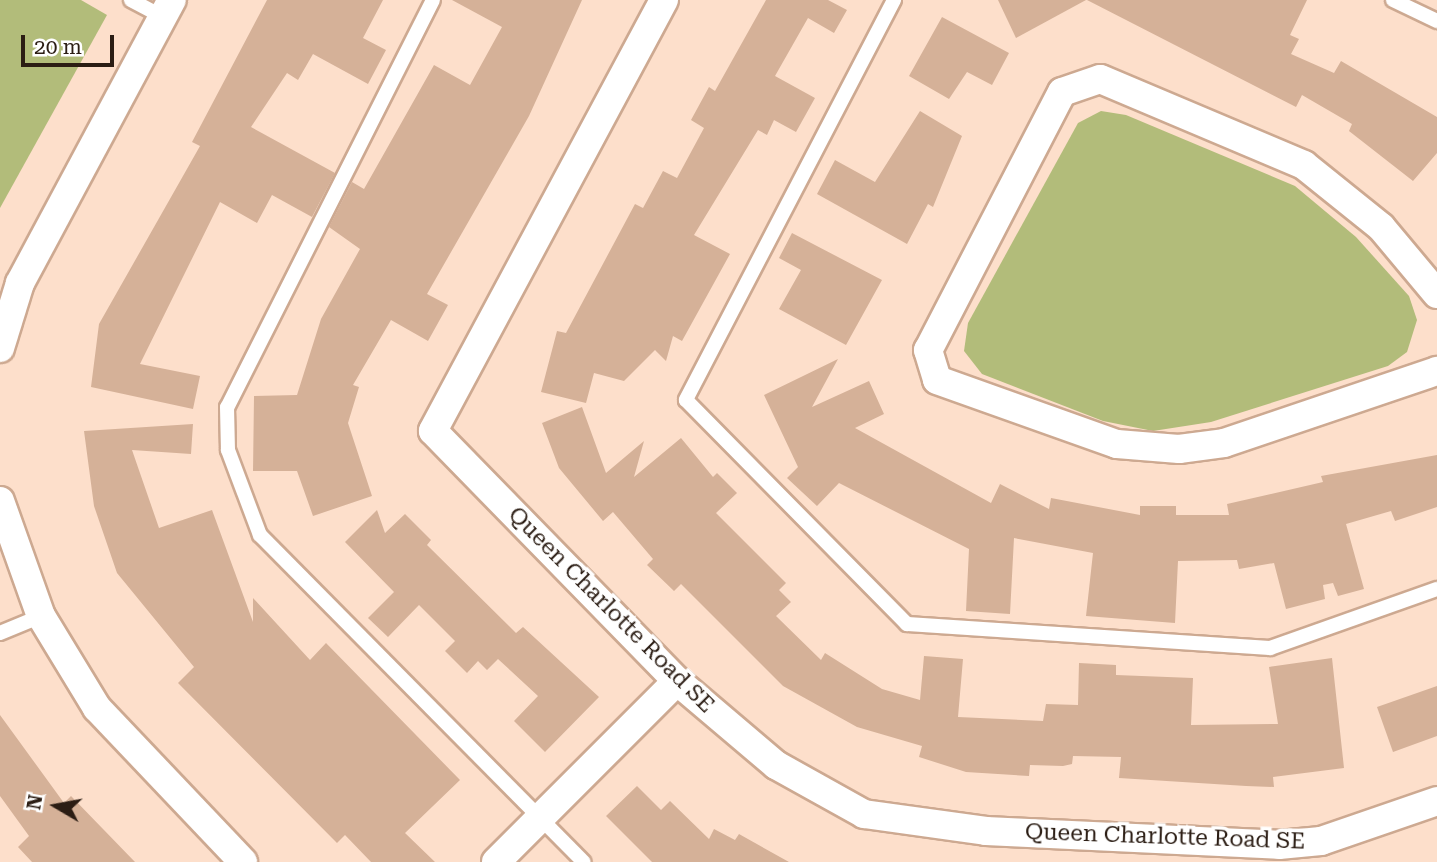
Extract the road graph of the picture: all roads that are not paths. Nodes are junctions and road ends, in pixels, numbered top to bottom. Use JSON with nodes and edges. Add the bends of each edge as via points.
{"nodes":[{"id":1,"x":131,"y":0,"type":"edge"},
{"id":2,"x":433,"y":0,"type":"edge"},
{"id":3,"x":664,"y":0,"type":"edge"},
{"id":4,"x":894,"y":0,"type":"edge"},
{"id":5,"x":1393,"y":0,"type":"edge"},
{"id":6,"x":167,"y":9,"type":"edge"},
{"id":7,"x":1437,"y":21,"type":"edge"},
{"id":8,"x":1437,"y":294,"type":"edge"},
{"id":9,"x":0,"y":348,"type":"edge"},
{"id":10,"x":1437,"y":372,"type":"edge"},
{"id":11,"x":0,"y":501,"type":"edge"},
{"id":12,"x":1437,"y":589,"type":"edge"},
{"id":13,"x":41,"y":616,"type":"junction"},
{"id":14,"x":0,"y":633,"type":"edge"},
{"id":15,"x":677,"y":681,"type":"junction"},
{"id":16,"x":1437,"y":802,"type":"edge"},
{"id":17,"x":541,"y":817,"type":"junction"},
{"id":18,"x":243,"y":862,"type":"edge"},
{"id":19,"x":496,"y":862,"type":"edge"},
{"id":20,"x":584,"y":862,"type":"edge"}],
"edges":[{"from":1,"to":6,"type":"lane"},
{"from":2,"to":17,"type":"lane","via":[[227,407],[228,450],[260,535]]},
{"from":3,"to":15,"type":"street","name":"Queen Charlotte Road SE","via":[[433,431]]},
{"from":4,"to":12,"type":"lane","via":[[686,400],[907,624],[1270,648]]},
{"from":5,"to":7,"type":"lane"},
{"from":6,"to":9,"type":"street","via":[[20,283]]},
{"from":8,"to":10,"type":"street","via":[[1381,226],[1304,165],[1100,79],[1062,92],[928,350],[937,380],[1117,444],[1179,449],[1224,443]]},
{"from":11,"to":13,"type":"street"},
{"from":13,"to":14,"type":"lane"},
{"from":13,"to":18,"type":"street","via":[[97,708]]},
{"from":15,"to":16,"type":"street","name":"Queen Charlotte Road SE","via":[[776,765],[864,814],[986,831],[1279,845],[1321,841]]},
{"from":15,"to":17,"type":"street"},
{"from":17,"to":19,"type":"street"},
{"from":17,"to":20,"type":"lane"}]}
